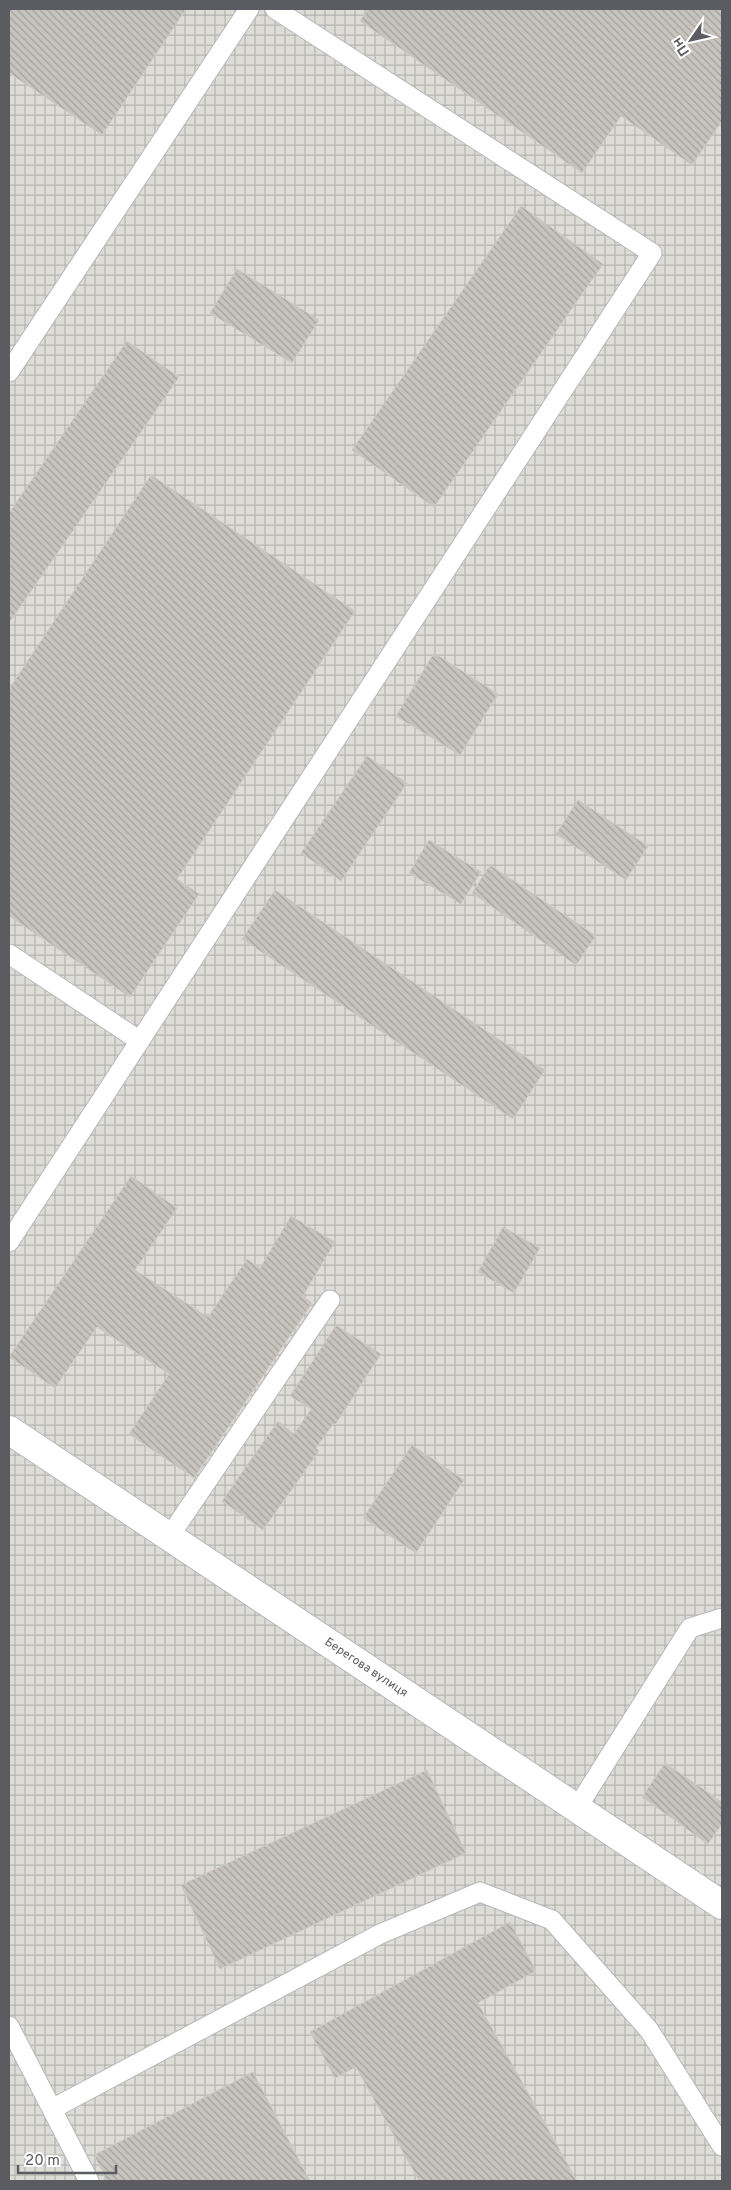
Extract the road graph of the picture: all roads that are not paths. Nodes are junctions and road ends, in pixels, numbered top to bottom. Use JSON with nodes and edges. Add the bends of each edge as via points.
{"nodes":[{"id":1,"x":249,"y":9,"type":"edge"},
{"id":2,"x":275,"y":9,"type":"edge"},
{"id":3,"x":9,"y":372,"type":"edge"},
{"id":4,"x":9,"y":954,"type":"edge"},
{"id":5,"x":140,"y":1041,"type":"junction"},
{"id":6,"x":9,"y":1242,"type":"edge"},
{"id":7,"x":330,"y":1300,"type":"dead end"},
{"id":8,"x":9,"y":1430,"type":"edge"},
{"id":9,"x":169,"y":1536,"type":"junction"},
{"id":10,"x":722,"y":1618,"type":"edge"},
{"id":11,"x":577,"y":1808,"type":"junction"},
{"id":12,"x":722,"y":1905,"type":"edge"},
{"id":13,"x":9,"y":2026,"type":"edge"},
{"id":14,"x":52,"y":2109,"type":"junction"},
{"id":15,"x":722,"y":2146,"type":"edge"},
{"id":16,"x":89,"y":2181,"type":"edge"}],
"edges":[{"from":1,"to":3,"type":"lane"},
{"from":2,"to":5,"type":"lane","via":[[652,253]]},
{"from":4,"to":5,"type":"lane"},
{"from":5,"to":6,"type":"lane"},
{"from":7,"to":9,"type":"lane"},
{"from":8,"to":9,"type":"street","name":"Берегова вулиця"},
{"from":9,"to":11,"type":"street","name":"Берегова вулиця"},
{"from":10,"to":11,"type":"lane","via":[[690,1628]]},
{"from":11,"to":12,"type":"street","name":"Берегова вулиця"},
{"from":13,"to":14,"type":"lane"},
{"from":14,"to":15,"type":"lane","via":[[380,1934],[480,1892],[552,1920],[649,2030]]},
{"from":14,"to":16,"type":"lane"}]}
